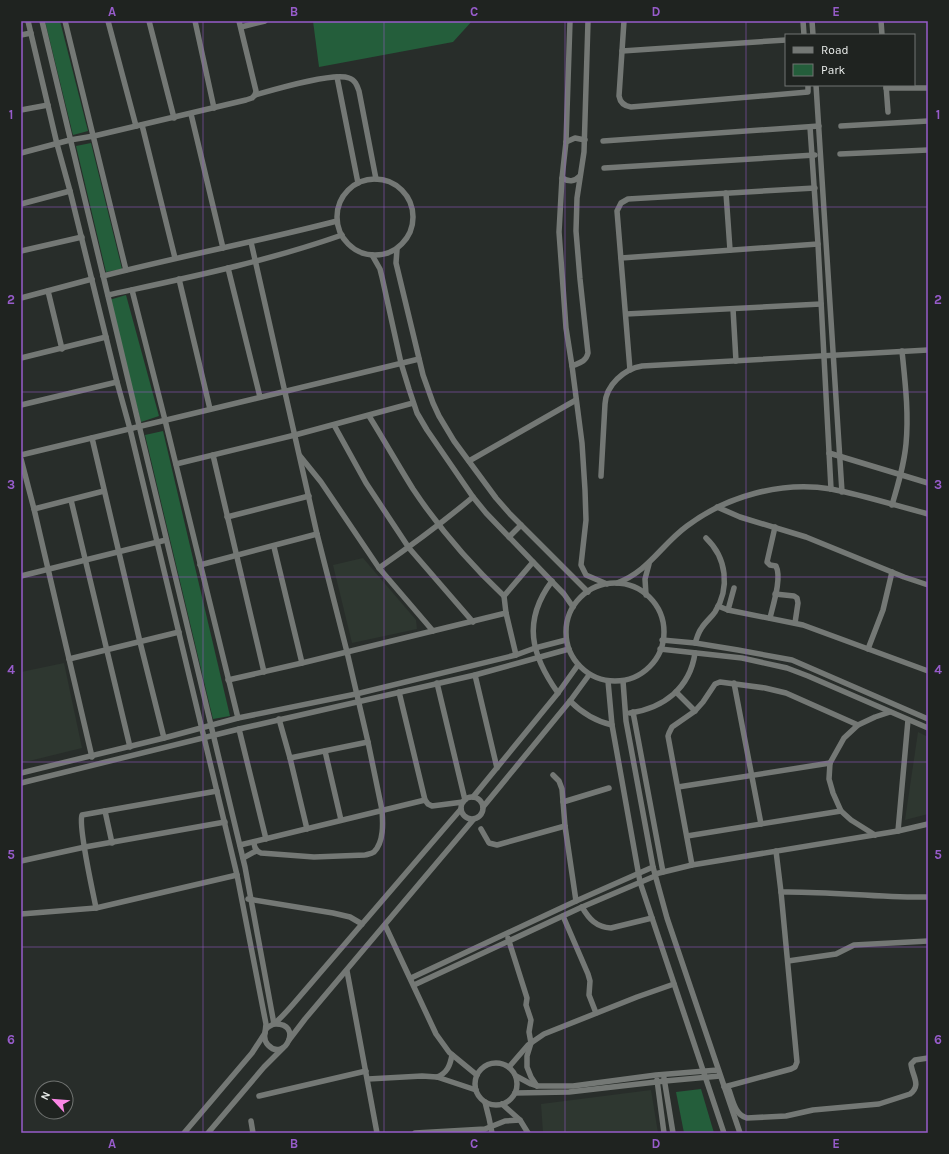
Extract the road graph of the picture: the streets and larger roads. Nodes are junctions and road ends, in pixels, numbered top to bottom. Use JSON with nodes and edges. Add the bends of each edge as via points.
{"nodes":[{"id":1,"x":28,"y":21,"type":"edge"},
{"id":2,"x":42,"y":21,"type":"edge"},
{"id":3,"x":66,"y":21,"type":"edge"},
{"id":4,"x":108,"y":21,"type":"edge"},
{"id":5,"x":149,"y":21,"type":"edge"},
{"id":6,"x":195,"y":21,"type":"edge"},
{"id":7,"x":265,"y":21,"type":"edge"},
{"id":8,"x":570,"y":21,"type":"edge"},
{"id":9,"x":588,"y":21,"type":"edge"},
{"id":10,"x":624,"y":21,"type":"edge"},
{"id":11,"x":803,"y":21,"type":"edge"},
{"id":12,"x":812,"y":21,"type":"edge"},
{"id":13,"x":882,"y":21,"type":"edge"},
{"id":14,"x":240,"y":24,"type":"edge"},
{"id":15,"x":31,"y":33,"type":"junction"},
{"id":16,"x":804,"y":34,"type":"edge"},
{"id":17,"x":813,"y":34,"type":"edge"},
{"id":18,"x":882,"y":34,"type":"edge"},
{"id":19,"x":21,"y":35,"type":"edge"},
{"id":20,"x":785,"y":40,"type":"edge"},
{"id":21,"x":622,"y":51,"type":"junction"},
{"id":22,"x":337,"y":77,"type":"junction"},
{"id":23,"x":808,"y":86,"type":"edge"},
{"id":24,"x":816,"y":86,"type":"edge"},
{"id":25,"x":886,"y":86,"type":"edge"},
{"id":26,"x":928,"y":88,"type":"edge"},
{"id":27,"x":255,"y":95,"type":"junction"},
{"id":28,"x":48,"y":105,"type":"junction"},
{"id":29,"x":214,"y":108,"type":"junction"},
{"id":30,"x":21,"y":110,"type":"edge"},
{"id":31,"x":888,"y":112,"type":"dead end"},
{"id":32,"x":191,"y":114,"type":"junction"},
{"id":33,"x":174,"y":118,"type":"junction"},
{"id":34,"x":928,"y":121,"type":"edge"},
{"id":35,"x":139,"y":126,"type":"junction"},
{"id":36,"x":819,"y":126,"type":"junction"},
{"id":37,"x":841,"y":126,"type":"dead end"},
{"id":38,"x":810,"y":127,"type":"junction"},
{"id":39,"x":94,"y":136,"type":"junction"},
{"id":40,"x":70,"y":140,"type":"junction"},
{"id":41,"x":584,"y":140,"type":"junction"},
{"id":42,"x":603,"y":141,"type":"dead end"},
{"id":43,"x":566,"y":142,"type":"junction"},
{"id":44,"x":57,"y":144,"type":"junction"},
{"id":45,"x":928,"y":150,"type":"edge"},
{"id":46,"x":21,"y":153,"type":"edge"},
{"id":47,"x":840,"y":154,"type":"dead end"},
{"id":48,"x":821,"y":155,"type":"junction"},
{"id":49,"x":812,"y":156,"type":"junction"},
{"id":50,"x":604,"y":168,"type":"dead end"},
{"id":51,"x":580,"y":176,"type":"junction"},
{"id":52,"x":562,"y":178,"type":"junction"},
{"id":53,"x":376,"y":179,"type":"junction"},
{"id":54,"x":358,"y":183,"type":"junction"},
{"id":55,"x":815,"y":188,"type":"junction"},
{"id":56,"x":70,"y":191,"type":"junction"},
{"id":57,"x":726,"y":193,"type":"junction"},
{"id":58,"x":21,"y":204,"type":"edge"},
{"id":59,"x":337,"y":221,"type":"junction"},
{"id":60,"x":342,"y":236,"type":"junction"},
{"id":61,"x":82,"y":237,"type":"junction"},
{"id":62,"x":251,"y":242,"type":"junction"},
{"id":63,"x":818,"y":244,"type":"junction"},
{"id":64,"x":223,"y":248,"type":"junction"},
{"id":65,"x":397,"y":249,"type":"junction"},
{"id":66,"x":730,"y":250,"type":"junction"},
{"id":67,"x":21,"y":252,"type":"edge"},
{"id":68,"x":372,"y":255,"type":"junction"},
{"id":69,"x":175,"y":258,"type":"junction"},
{"id":70,"x":621,"y":258,"type":"junction"},
{"id":71,"x":256,"y":261,"type":"junction"},
{"id":72,"x":228,"y":268,"type":"junction"},
{"id":73,"x":126,"y":270,"type":"junction"},
{"id":74,"x":103,"y":276,"type":"junction"},
{"id":75,"x":92,"y":279,"type":"junction"},
{"id":76,"x":179,"y":279,"type":"junction"},
{"id":77,"x":132,"y":290,"type":"junction"},
{"id":78,"x":48,"y":291,"type":"junction"},
{"id":79,"x":108,"y":295,"type":"junction"},
{"id":80,"x":21,"y":298,"type":"edge"},
{"id":81,"x":821,"y":304,"type":"junction"},
{"id":82,"x":733,"y":309,"type":"junction"},
{"id":83,"x":626,"y":314,"type":"junction"},
{"id":84,"x":106,"y":337,"type":"junction"},
{"id":85,"x":62,"y":349,"type":"junction"},
{"id":86,"x":928,"y":350,"type":"edge"},
{"id":87,"x":902,"y":351,"type":"junction"},
{"id":88,"x":834,"y":354,"type":"junction"},
{"id":89,"x":824,"y":355,"type":"junction"},
{"id":90,"x":21,"y":358,"type":"edge"},
{"id":91,"x":419,"y":359,"type":"junction"},
{"id":92,"x":736,"y":360,"type":"junction"},
{"id":93,"x":401,"y":363,"type":"junction"},
{"id":94,"x":572,"y":366,"type":"junction"},
{"id":95,"x":630,"y":370,"type":"junction"},
{"id":96,"x":117,"y":382,"type":"junction"},
{"id":97,"x":285,"y":391,"type":"junction"},
{"id":98,"x":260,"y":397,"type":"junction"},
{"id":99,"x":576,"y":400,"type":"junction"},
{"id":100,"x":413,"y":403,"type":"junction"},
{"id":101,"x":21,"y":405,"type":"edge"},
{"id":102,"x":210,"y":409,"type":"junction"},
{"id":103,"x":369,"y":416,"type":"junction"},
{"id":104,"x":165,"y":420,"type":"junction"},
{"id":105,"x":334,"y":425,"type":"junction"},
{"id":106,"x":139,"y":427,"type":"junction"},
{"id":107,"x":130,"y":429,"type":"junction"},
{"id":108,"x":295,"y":435,"type":"junction"},
{"id":109,"x":92,"y":438,"type":"junction"},
{"id":110,"x":829,"y":453,"type":"junction"},
{"id":111,"x":21,"y":455,"type":"edge"},
{"id":112,"x":213,"y":455,"type":"junction"},
{"id":113,"x":300,"y":456,"type":"junction"},
{"id":114,"x":840,"y":456,"type":"junction"},
{"id":115,"x":21,"y":460,"type":"edge"},
{"id":116,"x":469,"y":461,"type":"junction"},
{"id":117,"x":176,"y":464,"type":"junction"},
{"id":118,"x":901,"y":475,"type":"junction"},
{"id":119,"x":601,"y":476,"type":"dead end"},
{"id":120,"x":928,"y":482,"type":"edge"},
{"id":121,"x":832,"y":489,"type":"junction"},
{"id":122,"x":104,"y":491,"type":"junction"},
{"id":123,"x":842,"y":492,"type":"junction"},
{"id":124,"x":309,"y":496,"type":"junction"},
{"id":125,"x":473,"y":497,"type":"junction"},
{"id":126,"x":71,"y":500,"type":"junction"},
{"id":127,"x":892,"y":505,"type":"junction"},
{"id":128,"x":717,"y":508,"type":"junction"},
{"id":129,"x":34,"y":509,"type":"junction"},
{"id":130,"x":928,"y":514,"type":"edge"},
{"id":131,"x":227,"y":516,"type":"junction"},
{"id":132,"x":440,"y":525,"type":"junction"},
{"id":133,"x":521,"y":525,"type":"junction"},
{"id":134,"x":775,"y":526,"type":"junction"},
{"id":135,"x":317,"y":534,"type":"junction"},
{"id":136,"x":509,"y":537,"type":"junction"},
{"id":137,"x":706,"y":538,"type":"dead end"},
{"id":138,"x":166,"y":540,"type":"junction"},
{"id":139,"x":157,"y":543,"type":"junction"},
{"id":140,"x":274,"y":547,"type":"junction"},
{"id":141,"x":409,"y":548,"type":"junction"},
{"id":142,"x":119,"y":551,"type":"junction"},
{"id":143,"x":236,"y":556,"type":"junction"},
{"id":144,"x":84,"y":560,"type":"junction"},
{"id":145,"x":533,"y":562,"type":"junction"},
{"id":146,"x":649,"y":564,"type":"junction"},
{"id":147,"x":200,"y":565,"type":"junction"},
{"id":148,"x":379,"y":568,"type":"junction"},
{"id":149,"x":48,"y":570,"type":"junction"},
{"id":150,"x":892,"y":572,"type":"junction"},
{"id":151,"x":21,"y":576,"type":"edge"},
{"id":152,"x":552,"y":581,"type":"junction"},
{"id":153,"x":608,"y":584,"type":"junction"},
{"id":154,"x":617,"y":584,"type":"junction"},
{"id":155,"x":928,"y":584,"type":"edge"},
{"id":156,"x":734,"y":588,"type":"dead end"},
{"id":157,"x":588,"y":592,"type":"junction"},
{"id":158,"x":775,"y":594,"type":"junction"},
{"id":159,"x":646,"y":595,"type":"junction"},
{"id":160,"x":504,"y":596,"type":"junction"},
{"id":161,"x":718,"y":606,"type":"junction"},
{"id":162,"x":573,"y":607,"type":"junction"},
{"id":163,"x":728,"y":610,"type":"junction"},
{"id":164,"x":506,"y":613,"type":"junction"},
{"id":165,"x":770,"y":618,"type":"junction"},
{"id":166,"x":473,"y":622,"type":"junction"},
{"id":167,"x":795,"y":623,"type":"junction"},
{"id":168,"x":433,"y":631,"type":"junction"},
{"id":169,"x":179,"y":632,"type":"junction"},
{"id":170,"x":566,"y":640,"type":"junction"},
{"id":171,"x":662,"y":640,"type":"junction"},
{"id":172,"x":140,"y":642,"type":"junction"},
{"id":173,"x":695,"y":643,"type":"junction"},
{"id":174,"x":535,"y":648,"type":"junction"},
{"id":175,"x":106,"y":649,"type":"junction"},
{"id":176,"x":569,"y":649,"type":"junction"},
{"id":177,"x":660,"y":649,"type":"junction"},
{"id":178,"x":868,"y":649,"type":"junction"},
{"id":179,"x":347,"y":652,"type":"junction"},
{"id":180,"x":696,"y":653,"type":"junction"},
{"id":181,"x":516,"y":655,"type":"junction"},
{"id":182,"x":537,"y":657,"type":"junction"},
{"id":183,"x":69,"y":659,"type":"junction"},
{"id":184,"x":302,"y":663,"type":"junction"},
{"id":185,"x":578,"y":665,"type":"junction"},
{"id":186,"x":928,"y":671,"type":"edge"},
{"id":187,"x":264,"y":672,"type":"junction"},
{"id":188,"x":589,"y":674,"type":"junction"},
{"id":189,"x":475,"y":675,"type":"junction"},
{"id":190,"x":228,"y":680,"type":"junction"},
{"id":191,"x":608,"y":681,"type":"junction"},
{"id":192,"x":623,"y":681,"type":"junction"},
{"id":193,"x":437,"y":683,"type":"junction"},
{"id":194,"x":734,"y":683,"type":"junction"},
{"id":195,"x":399,"y":692,"type":"junction"},
{"id":196,"x":676,"y":692,"type":"junction"},
{"id":197,"x":558,"y":693,"type":"junction"},
{"id":198,"x":356,"y":694,"type":"junction"},
{"id":199,"x":570,"y":701,"type":"junction"},
{"id":200,"x":358,"y":702,"type":"junction"},
{"id":201,"x":695,"y":711,"type":"junction"},
{"id":202,"x":633,"y":712,"type":"junction"},
{"id":203,"x":890,"y":712,"type":"junction"},
{"id":204,"x":625,"y":713,"type":"junction"},
{"id":205,"x":238,"y":718,"type":"junction"},
{"id":206,"x":279,"y":719,"type":"junction"},
{"id":207,"x":928,"y":719,"type":"edge"},
{"id":208,"x":908,"y":720,"type":"junction"},
{"id":209,"x":612,"y":725,"type":"junction"},
{"id":210,"x":858,"y":725,"type":"junction"},
{"id":211,"x":211,"y":726,"type":"junction"},
{"id":212,"x":202,"y":728,"type":"junction"},
{"id":213,"x":928,"y":728,"type":"edge"},
{"id":214,"x":239,"y":729,"type":"junction"},
{"id":215,"x":213,"y":735,"type":"junction"},
{"id":216,"x":204,"y":737,"type":"junction"},
{"id":217,"x":164,"y":738,"type":"junction"},
{"id":218,"x":368,"y":742,"type":"junction"},
{"id":219,"x":130,"y":747,"type":"junction"},
{"id":220,"x":325,"y":751,"type":"junction"},
{"id":221,"x":92,"y":757,"type":"junction"},
{"id":222,"x":290,"y":758,"type":"junction"},
{"id":223,"x":830,"y":763,"type":"junction"},
{"id":224,"x":497,"y":768,"type":"junction"},
{"id":225,"x":21,"y":773,"type":"edge"},
{"id":226,"x":553,"y":774,"type":"dead end"},
{"id":227,"x":752,"y":775,"type":"junction"},
{"id":228,"x":21,"y":783,"type":"edge"},
{"id":229,"x":678,"y":787,"type":"junction"},
{"id":230,"x":609,"y":788,"type":"dead end"},
{"id":231,"x":217,"y":791,"type":"junction"},
{"id":232,"x":473,"y":797,"type":"junction"},
{"id":233,"x":425,"y":800,"type":"junction"},
{"id":234,"x":464,"y":801,"type":"junction"},
{"id":235,"x":563,"y":802,"type":"junction"},
{"id":236,"x":483,"y":807,"type":"junction"},
{"id":237,"x":461,"y":809,"type":"junction"},
{"id":238,"x":382,"y":810,"type":"junction"},
{"id":239,"x":105,"y":811,"type":"junction"},
{"id":240,"x":842,"y":811,"type":"junction"},
{"id":241,"x":341,"y":820,"type":"junction"},
{"id":242,"x":474,"y":820,"type":"junction"},
{"id":243,"x":225,"y":822,"type":"junction"},
{"id":244,"x":761,"y":824,"type":"junction"},
{"id":245,"x":928,"y":824,"type":"edge"},
{"id":246,"x":566,"y":826,"type":"junction"},
{"id":247,"x":307,"y":829,"type":"junction"},
{"id":248,"x":481,"y":829,"type":"dead end"},
{"id":249,"x":898,"y":831,"type":"junction"},
{"id":250,"x":875,"y":835,"type":"junction"},
{"id":251,"x":687,"y":836,"type":"junction"},
{"id":252,"x":266,"y":839,"type":"junction"},
{"id":253,"x":254,"y":842,"type":"junction"},
{"id":254,"x":112,"y":843,"type":"junction"},
{"id":255,"x":240,"y":845,"type":"junction"},
{"id":256,"x":85,"y":847,"type":"junction"},
{"id":257,"x":256,"y":851,"type":"junction"},
{"id":258,"x":776,"y":851,"type":"junction"},
{"id":259,"x":243,"y":858,"type":"junction"},
{"id":260,"x":21,"y":861,"type":"edge"},
{"id":261,"x":692,"y":865,"type":"junction"},
{"id":262,"x":653,"y":867,"type":"junction"},
{"id":263,"x":663,"y":872,"type":"junction"},
{"id":264,"x":638,"y":873,"type":"junction"},
{"id":265,"x":238,"y":875,"type":"junction"},
{"id":266,"x":655,"y":875,"type":"junction"},
{"id":267,"x":640,"y":882,"type":"junction"},
{"id":268,"x":781,"y":892,"type":"junction"},
{"id":269,"x":928,"y":897,"type":"edge"},
{"id":270,"x":242,"y":898,"type":"junction"},
{"id":271,"x":251,"y":900,"type":"junction"},
{"id":272,"x":576,"y":901,"type":"junction"},
{"id":273,"x":582,"y":907,"type":"junction"},
{"id":274,"x":96,"y":908,"type":"junction"},
{"id":275,"x":21,"y":914,"type":"edge"},
{"id":276,"x":563,"y":916,"type":"junction"},
{"id":277,"x":652,"y":918,"type":"junction"},
{"id":278,"x":362,"y":924,"type":"junction"},
{"id":279,"x":385,"y":925,"type":"junction"},
{"id":280,"x":507,"y":934,"type":"junction"},
{"id":281,"x":509,"y":941,"type":"junction"},
{"id":282,"x":928,"y":941,"type":"edge"},
{"id":283,"x":788,"y":961,"type":"junction"},
{"id":284,"x":347,"y":971,"type":"junction"},
{"id":285,"x":411,"y":978,"type":"junction"},
{"id":286,"x":674,"y":984,"type":"junction"},
{"id":287,"x":414,"y":985,"type":"junction"},
{"id":288,"x":596,"y":1013,"type":"junction"},
{"id":289,"x":274,"y":1024,"type":"junction"},
{"id":290,"x":265,"y":1033,"type":"junction"},
{"id":291,"x":289,"y":1041,"type":"junction"},
{"id":292,"x":532,"y":1043,"type":"junction"},
{"id":293,"x":284,"y":1047,"type":"junction"},
{"id":294,"x":452,"y":1055,"type":"junction"},
{"id":295,"x":928,"y":1058,"type":"edge"},
{"id":296,"x":509,"y":1067,"type":"junction"},
{"id":297,"x":366,"y":1070,"type":"junction"},
{"id":298,"x":718,"y":1070,"type":"junction"},
{"id":299,"x":703,"y":1071,"type":"junction"},
{"id":300,"x":477,"y":1075,"type":"junction"},
{"id":301,"x":516,"y":1076,"type":"junction"},
{"id":302,"x":720,"y":1076,"type":"junction"},
{"id":303,"x":437,"y":1077,"type":"junction"},
{"id":304,"x":657,"y":1078,"type":"junction"},
{"id":305,"x":664,"y":1078,"type":"junction"},
{"id":306,"x":705,"y":1078,"type":"junction"},
{"id":307,"x":368,"y":1080,"type":"junction"},
{"id":308,"x":537,"y":1086,"type":"junction"},
{"id":309,"x":725,"y":1087,"type":"junction"},
{"id":310,"x":476,"y":1090,"type":"junction"},
{"id":311,"x":515,"y":1093,"type":"junction"},
{"id":312,"x":259,"y":1096,"type":"dead end"},
{"id":313,"x":485,"y":1102,"type":"junction"},
{"id":314,"x":502,"y":1104,"type":"junction"},
{"id":315,"x":520,"y":1120,"type":"junction"},
{"id":316,"x":251,"y":1121,"type":"dead end"},
{"id":317,"x":491,"y":1130,"type":"edge"},
{"id":318,"x":184,"y":1133,"type":"edge"},
{"id":319,"x":208,"y":1133,"type":"edge"},
{"id":320,"x":253,"y":1133,"type":"edge"},
{"id":321,"x":377,"y":1133,"type":"edge"},
{"id":322,"x":415,"y":1133,"type":"edge"},
{"id":323,"x":528,"y":1133,"type":"edge"},
{"id":324,"x":664,"y":1133,"type":"edge"},
{"id":325,"x":673,"y":1133,"type":"edge"},
{"id":326,"x":724,"y":1133,"type":"edge"},
{"id":327,"x":740,"y":1133,"type":"edge"}],
"edges":[{"from":1,"to":15,"type":"street"},
{"from":2,"to":40,"type":"street"},
{"from":3,"to":39,"type":"street"},
{"from":4,"to":35,"type":"street"},
{"from":5,"to":33,"type":"street"},
{"from":6,"to":29,"type":"street"},
{"from":7,"to":14,"type":"street"},
{"from":8,"to":43,"type":"street"},
{"from":9,"to":41,"type":"street"},
{"from":10,"to":21,"type":"street"},
{"from":11,"to":16,"type":"street"},
{"from":12,"to":17,"type":"street"},
{"from":13,"to":18,"type":"street"},
{"from":14,"to":27,"type":"street"},
{"from":15,"to":19,"type":"street"},
{"from":15,"to":28,"type":"street"},
{"from":20,"to":21,"type":"street"},
{"from":21,"to":23,"type":"street","via":[[619,96],[622,103],[629,107],[808,92]]},
{"from":22,"to":27,"type":"street"},
{"from":22,"to":53,"type":"street","via":[[348,77],[356,83]]},
{"from":22,"to":54,"type":"street"},
{"from":24,"to":36,"type":"street"},
{"from":25,"to":26,"type":"street"},
{"from":25,"to":31,"type":"street"},
{"from":27,"to":29,"type":"street","via":[[246,100]]},
{"from":28,"to":30,"type":"street"},
{"from":28,"to":44,"type":"street"},
{"from":29,"to":32,"type":"street"},
{"from":32,"to":33,"type":"street"},
{"from":32,"to":64,"type":"street"},
{"from":33,"to":35,"type":"street"},
{"from":34,"to":37,"type":"street"},
{"from":35,"to":39,"type":"street"},
{"from":35,"to":69,"type":"street"},
{"from":36,"to":38,"type":"street"},
{"from":36,"to":48,"type":"street"},
{"from":38,"to":42,"type":"street"},
{"from":38,"to":49,"type":"street"},
{"from":39,"to":40,"type":"street"},
{"from":39,"to":73,"type":"street"},
{"from":40,"to":44,"type":"street"},
{"from":40,"to":74,"type":"street"},
{"from":41,"to":43,"type":"street","via":[[575,138]]},
{"from":41,"to":51,"type":"street"},
{"from":43,"to":52,"type":"street"},
{"from":44,"to":46,"type":"street"},
{"from":44,"to":56,"type":"street"},
{"from":45,"to":47,"type":"street"},
{"from":48,"to":49,"type":"street"},
{"from":48,"to":88,"type":"street"},
{"from":49,"to":50,"type":"street"},
{"from":49,"to":55,"type":"street"},
{"from":51,"to":52,"type":"street","via":[[572,181]]},
{"from":51,"to":94,"type":"street","via":[[576,231],[588,353],[583,362]]},
{"from":52,"to":94,"type":"street","via":[[561,273]]},
{"from":53,"to":54,"type":"street"},
{"from":53,"to":65,"type":"street","via":[[400,188],[408,198],[413,211],[413,224],[408,236]]},
{"from":54,"to":59,"type":"street","via":[[342,199]]},
{"from":55,"to":57,"type":"street"},
{"from":55,"to":63,"type":"street"},
{"from":56,"to":58,"type":"street"},
{"from":56,"to":61,"type":"street"},
{"from":57,"to":66,"type":"street"},
{"from":57,"to":70,"type":"street","via":[[623,201],[618,212]]},
{"from":59,"to":60,"type":"street"},
{"from":59,"to":62,"type":"street"},
{"from":60,"to":68,"type":"street","via":[[354,249]]},
{"from":60,"to":71,"type":"street"},
{"from":61,"to":67,"type":"street"},
{"from":61,"to":75,"type":"street"},
{"from":62,"to":64,"type":"street"},
{"from":62,"to":71,"type":"street"},
{"from":63,"to":66,"type":"street"},
{"from":63,"to":81,"type":"street"},
{"from":64,"to":69,"type":"street"},
{"from":65,"to":68,"type":"street","via":[[381,255]]},
{"from":65,"to":91,"type":"street","via":[[396,263]]},
{"from":66,"to":70,"type":"street"},
{"from":68,"to":93,"type":"street","via":[[382,277]]},
{"from":69,"to":73,"type":"street"},
{"from":70,"to":83,"type":"street"},
{"from":71,"to":72,"type":"street"},
{"from":71,"to":97,"type":"street"},
{"from":72,"to":76,"type":"street"},
{"from":72,"to":98,"type":"street"},
{"from":73,"to":74,"type":"street"},
{"from":74,"to":79,"type":"street"},
{"from":75,"to":78,"type":"street"},
{"from":75,"to":84,"type":"street"},
{"from":76,"to":77,"type":"street"},
{"from":76,"to":102,"type":"street"},
{"from":77,"to":79,"type":"street"},
{"from":77,"to":104,"type":"street"},
{"from":78,"to":80,"type":"street"},
{"from":78,"to":85,"type":"street"},
{"from":79,"to":106,"type":"street"},
{"from":81,"to":82,"type":"street"},
{"from":81,"to":89,"type":"street"},
{"from":82,"to":83,"type":"street"},
{"from":82,"to":92,"type":"street"},
{"from":83,"to":95,"type":"street"},
{"from":84,"to":85,"type":"street"},
{"from":84,"to":96,"type":"street"},
{"from":85,"to":90,"type":"street"},
{"from":86,"to":87,"type":"street"},
{"from":87,"to":88,"type":"street"},
{"from":87,"to":118,"type":"street","via":[[907,421]]},
{"from":88,"to":89,"type":"street"},
{"from":88,"to":114,"type":"street"},
{"from":89,"to":92,"type":"street"},
{"from":89,"to":110,"type":"street"},
{"from":91,"to":93,"type":"street"},
{"from":91,"to":116,"type":"street","via":[[427,389],[439,416]]},
{"from":92,"to":95,"type":"street","via":[[642,366]]},
{"from":93,"to":97,"type":"street"},
{"from":93,"to":100,"type":"street"},
{"from":94,"to":99,"type":"street"},
{"from":95,"to":119,"type":"street","via":[[611,385],[606,394]]},
{"from":96,"to":101,"type":"street"},
{"from":96,"to":107,"type":"street"},
{"from":97,"to":98,"type":"street"},
{"from":97,"to":108,"type":"street"},
{"from":98,"to":102,"type":"street"},
{"from":99,"to":116,"type":"street"},
{"from":99,"to":153,"type":"street","via":[[586,503],[581,565],[586,575]]},
{"from":100,"to":103,"type":"street"},
{"from":100,"to":125,"type":"street","via":[[433,440]]},
{"from":102,"to":104,"type":"street"},
{"from":103,"to":105,"type":"street"},
{"from":103,"to":132,"type":"street","via":[[414,489]]},
{"from":104,"to":106,"type":"street"},
{"from":104,"to":117,"type":"street"},
{"from":105,"to":108,"type":"street"},
{"from":105,"to":141,"type":"street","via":[[366,483]]},
{"from":106,"to":107,"type":"street"},
{"from":106,"to":138,"type":"street"},
{"from":107,"to":109,"type":"street"},
{"from":107,"to":139,"type":"street"},
{"from":108,"to":112,"type":"street"},
{"from":108,"to":113,"type":"street"},
{"from":109,"to":111,"type":"street"},
{"from":109,"to":122,"type":"street"},
{"from":110,"to":114,"type":"street"},
{"from":110,"to":121,"type":"street"},
{"from":112,"to":117,"type":"street"},
{"from":112,"to":131,"type":"street"},
{"from":113,"to":124,"type":"street"},
{"from":113,"to":148,"type":"street","via":[[321,482]]},
{"from":114,"to":118,"type":"street"},
{"from":114,"to":123,"type":"street"},
{"from":115,"to":129,"type":"street"},
{"from":116,"to":133,"type":"street","via":[[496,498]]},
{"from":117,"to":147,"type":"street"},
{"from":118,"to":120,"type":"street"},
{"from":118,"to":127,"type":"street"},
{"from":121,"to":123,"type":"street"},
{"from":121,"to":128,"type":"street","via":[[776,489],[745,496]]},
{"from":122,"to":126,"type":"street"},
{"from":122,"to":142,"type":"street"},
{"from":123,"to":127,"type":"street"},
{"from":124,"to":131,"type":"street"},
{"from":124,"to":135,"type":"street"},
{"from":125,"to":132,"type":"street"},
{"from":125,"to":136,"type":"street"},
{"from":126,"to":129,"type":"street"},
{"from":126,"to":144,"type":"street"},
{"from":127,"to":130,"type":"street"},
{"from":128,"to":134,"type":"street"},
{"from":128,"to":146,"type":"street","via":[[682,530],[663,546]]},
{"from":129,"to":149,"type":"street"},
{"from":131,"to":143,"type":"street"},
{"from":132,"to":141,"type":"street"},
{"from":132,"to":160,"type":"street","via":[[479,572]]},
{"from":133,"to":136,"type":"street"},
{"from":133,"to":157,"type":"street"},
{"from":134,"to":150,"type":"street"},
{"from":134,"to":158,"type":"street","via":[[767,562],[777,568]]},
{"from":135,"to":140,"type":"street"},
{"from":135,"to":179,"type":"street"},
{"from":136,"to":145,"type":"street"},
{"from":137,"to":161,"type":"street","via":[[715,546],[724,570]]},
{"from":138,"to":139,"type":"street"},
{"from":138,"to":211,"type":"street"},
{"from":139,"to":142,"type":"street"},
{"from":139,"to":169,"type":"street"},
{"from":140,"to":143,"type":"street"},
{"from":140,"to":184,"type":"street"},
{"from":141,"to":148,"type":"street"},
{"from":141,"to":166,"type":"street"},
{"from":142,"to":144,"type":"street"},
{"from":142,"to":172,"type":"street"},
{"from":143,"to":147,"type":"street"},
{"from":143,"to":187,"type":"street"},
{"from":144,"to":149,"type":"street"},
{"from":144,"to":175,"type":"street"},
{"from":145,"to":152,"type":"street"},
{"from":145,"to":160,"type":"street"},
{"from":146,"to":154,"type":"street"},
{"from":146,"to":159,"type":"street","via":[[645,579]]},
{"from":147,"to":190,"type":"street"},
{"from":148,"to":168,"type":"street"},
{"from":149,"to":151,"type":"street"},
{"from":149,"to":183,"type":"street"},
{"from":150,"to":155,"type":"street"},
{"from":150,"to":178,"type":"street","via":[[883,610]]},
{"from":152,"to":162,"type":"street"},
{"from":152,"to":174,"type":"street","via":[[542,593],[537,606],[533,634]]},
{"from":153,"to":154,"type":"street"},
{"from":153,"to":157,"type":"street"},
{"from":154,"to":159,"type":"street","via":[[632,587]]},
{"from":156,"to":163,"type":"street"},
{"from":157,"to":162,"type":"street"},
{"from":158,"to":165,"type":"street"},
{"from":158,"to":167,"type":"street","via":[[797,598]]},
{"from":159,"to":171,"type":"street","via":[[660,614]]},
{"from":160,"to":164,"type":"street"},
{"from":161,"to":163,"type":"street"},
{"from":161,"to":173,"type":"street","via":[[701,629]]},
{"from":162,"to":170,"type":"street","via":[[568,619]]},
{"from":163,"to":165,"type":"street"},
{"from":164,"to":166,"type":"street"},
{"from":164,"to":181,"type":"street"},
{"from":165,"to":167,"type":"street"},
{"from":166,"to":168,"type":"street"},
{"from":167,"to":178,"type":"street"},
{"from":168,"to":179,"type":"street"},
{"from":169,"to":172,"type":"street"},
{"from":169,"to":212,"type":"street"},
{"from":170,"to":174,"type":"street"},
{"from":170,"to":176,"type":"street"},
{"from":171,"to":173,"type":"street"},
{"from":171,"to":177,"type":"street"},
{"from":172,"to":175,"type":"street"},
{"from":172,"to":217,"type":"street"},
{"from":173,"to":207,"type":"street","via":[[792,660]]},
{"from":174,"to":181,"type":"street"},
{"from":174,"to":182,"type":"street"},
{"from":175,"to":183,"type":"street"},
{"from":175,"to":219,"type":"street"},
{"from":176,"to":182,"type":"street"},
{"from":176,"to":185,"type":"street"},
{"from":177,"to":180,"type":"street"},
{"from":177,"to":192,"type":"street","via":[[650,666],[642,673]]},
{"from":178,"to":186,"type":"street"},
{"from":179,"to":184,"type":"street"},
{"from":179,"to":198,"type":"street"},
{"from":180,"to":196,"type":"street","via":[[691,672]]},
{"from":180,"to":203,"type":"street","via":[[742,658],[787,668]]},
{"from":181,"to":198,"type":"street"},
{"from":182,"to":189,"type":"street"},
{"from":182,"to":197,"type":"street","via":[[545,675]]},
{"from":183,"to":221,"type":"street"},
{"from":184,"to":187,"type":"street"},
{"from":185,"to":188,"type":"street"},
{"from":185,"to":197,"type":"street"},
{"from":187,"to":190,"type":"street"},
{"from":188,"to":191,"type":"street"},
{"from":188,"to":199,"type":"street"},
{"from":189,"to":193,"type":"street"},
{"from":189,"to":224,"type":"street"},
{"from":190,"to":205,"type":"street"},
{"from":191,"to":192,"type":"street"},
{"from":191,"to":209,"type":"street"},
{"from":192,"to":204,"type":"street"},
{"from":193,"to":195,"type":"street"},
{"from":193,"to":234,"type":"street"},
{"from":194,"to":201,"type":"street","via":[[718,682]]},
{"from":194,"to":210,"type":"street","via":[[786,693]]},
{"from":194,"to":227,"type":"street"},
{"from":195,"to":200,"type":"street"},
{"from":195,"to":233,"type":"street"},
{"from":196,"to":201,"type":"street"},
{"from":196,"to":202,"type":"street","via":[[656,706]]},
{"from":197,"to":224,"type":"street"},
{"from":198,"to":200,"type":"street"},
{"from":198,"to":205,"type":"street"},
{"from":199,"to":209,"type":"street","via":[[589,717]]},
{"from":199,"to":236,"type":"street"},
{"from":200,"to":206,"type":"street"},
{"from":200,"to":218,"type":"street"},
{"from":201,"to":229,"type":"street","via":[[672,728],[668,736]]},
{"from":202,"to":204,"type":"street"},
{"from":202,"to":263,"type":"street"},
{"from":203,"to":208,"type":"street"},
{"from":203,"to":210,"type":"street"},
{"from":204,"to":262,"type":"street"},
{"from":205,"to":211,"type":"street"},
{"from":206,"to":214,"type":"street"},
{"from":206,"to":222,"type":"street"},
{"from":208,"to":213,"type":"street"},
{"from":208,"to":249,"type":"street"},
{"from":209,"to":264,"type":"street"},
{"from":210,"to":223,"type":"street","via":[[844,738]]},
{"from":211,"to":212,"type":"street"},
{"from":211,"to":215,"type":"street"},
{"from":212,"to":216,"type":"street"},
{"from":212,"to":217,"type":"street"},
{"from":214,"to":215,"type":"street"},
{"from":214,"to":252,"type":"street"},
{"from":215,"to":216,"type":"street"},
{"from":215,"to":255,"type":"street"},
{"from":216,"to":228,"type":"street"},
{"from":216,"to":231,"type":"street"},
{"from":217,"to":219,"type":"street"},
{"from":218,"to":220,"type":"street"},
{"from":218,"to":238,"type":"street"},
{"from":219,"to":221,"type":"street"},
{"from":220,"to":222,"type":"street"},
{"from":220,"to":241,"type":"street"},
{"from":221,"to":225,"type":"street"},
{"from":222,"to":247,"type":"street"},
{"from":223,"to":227,"type":"street"},
{"from":223,"to":240,"type":"street","via":[[829,779]]},
{"from":224,"to":232,"type":"street"},
{"from":226,"to":235,"type":"street","via":[[561,785]]},
{"from":227,"to":229,"type":"street"},
{"from":227,"to":244,"type":"street"},
{"from":229,"to":251,"type":"street"},
{"from":230,"to":235,"type":"street"},
{"from":231,"to":239,"type":"street"},
{"from":231,"to":243,"type":"street"},
{"from":232,"to":234,"type":"street"},
{"from":232,"to":236,"type":"street","via":[[482,802]]},
{"from":233,"to":234,"type":"street","via":[[432,806]]},
{"from":233,"to":238,"type":"street"},
{"from":234,"to":237,"type":"street"},
{"from":235,"to":246,"type":"street"},
{"from":236,"to":242,"type":"street","via":[[481,815]]},
{"from":237,"to":242,"type":"street","via":[[465,817]]},
{"from":237,"to":278,"type":"street"},
{"from":238,"to":241,"type":"street"},
{"from":238,"to":257,"type":"street","via":[[381,837],[371,854],[314,857]]},
{"from":239,"to":254,"type":"street"},
{"from":239,"to":256,"type":"street","via":[[82,815]]},
{"from":240,"to":244,"type":"street"},
{"from":240,"to":250,"type":"street"},
{"from":241,"to":247,"type":"street"},
{"from":242,"to":279,"type":"street"},
{"from":243,"to":254,"type":"street"},
{"from":243,"to":265,"type":"street"},
{"from":244,"to":251,"type":"street"},
{"from":245,"to":249,"type":"street"},
{"from":246,"to":248,"type":"street","via":[[497,845],[489,842]]},
{"from":246,"to":272,"type":"street"},
{"from":247,"to":252,"type":"street"},
{"from":249,"to":250,"type":"street"},
{"from":250,"to":258,"type":"street"},
{"from":251,"to":261,"type":"street"},
{"from":252,"to":253,"type":"street"},
{"from":253,"to":255,"type":"street"},
{"from":253,"to":257,"type":"street"},
{"from":254,"to":256,"type":"street"},
{"from":255,"to":259,"type":"street"},
{"from":256,"to":260,"type":"street"},
{"from":256,"to":274,"type":"street"},
{"from":257,"to":259,"type":"street"},
{"from":258,"to":261,"type":"street"},
{"from":258,"to":268,"type":"street"},
{"from":259,"to":271,"type":"street"},
{"from":261,"to":263,"type":"street"},
{"from":262,"to":264,"type":"street"},
{"from":262,"to":266,"type":"street"},
{"from":263,"to":266,"type":"street"},
{"from":264,"to":267,"type":"street"},
{"from":264,"to":272,"type":"street"},
{"from":265,"to":270,"type":"street"},
{"from":265,"to":274,"type":"street"},
{"from":266,"to":267,"type":"street"},
{"from":266,"to":298,"type":"street"},
{"from":267,"to":273,"type":"street"},
{"from":267,"to":277,"type":"street"},
{"from":268,"to":269,"type":"street"},
{"from":268,"to":283,"type":"street"},
{"from":270,"to":271,"type":"street"},
{"from":270,"to":290,"type":"street","via":[[266,1024]]},
{"from":271,"to":278,"type":"street","via":[[334,913],[350,917]]},
{"from":271,"to":289,"type":"street"},
{"from":272,"to":280,"type":"street"},
{"from":273,"to":276,"type":"street"},
{"from":273,"to":277,"type":"street","via":[[593,922],[606,928]]},
{"from":274,"to":275,"type":"street"},
{"from":276,"to":281,"type":"street"},
{"from":276,"to":288,"type":"street","via":[[588,974],[589,995]]},
{"from":277,"to":286,"type":"street"},
{"from":278,"to":289,"type":"street"},
{"from":279,"to":284,"type":"street"},
{"from":279,"to":285,"type":"street"},
{"from":280,"to":281,"type":"street"},
{"from":280,"to":285,"type":"street"},
{"from":281,"to":287,"type":"street"},
{"from":281,"to":292,"type":"street","via":[[527,998]]},
{"from":282,"to":283,"type":"street","via":[[854,945],[836,954]]},
{"from":283,"to":309,"type":"street","via":[[797,1062],[795,1067]]},
{"from":284,"to":291,"type":"street"},
{"from":284,"to":297,"type":"street"},
{"from":285,"to":287,"type":"street"},
{"from":286,"to":288,"type":"street"},
{"from":286,"to":299,"type":"street"},
{"from":287,"to":294,"type":"street","via":[[436,1034]]},
{"from":288,"to":292,"type":"street","via":[[550,1031]]},
{"from":289,"to":290,"type":"street","via":[[267,1028]]},
{"from":289,"to":291,"type":"street","via":[[286,1027],[290,1035]]},
{"from":290,"to":293,"type":"street","via":[[265,1040],[270,1047]]},
{"from":290,"to":318,"type":"street","via":[[252,1053]]},
{"from":291,"to":293,"type":"street"},
{"from":292,"to":296,"type":"street"},
{"from":292,"to":308,"type":"street","via":[[527,1056],[528,1067]]},
{"from":293,"to":319,"type":"street"},
{"from":294,"to":300,"type":"street"},
{"from":294,"to":303,"type":"street","via":[[450,1065],[443,1075]]},
{"from":295,"to":309,"type":"street","via":[[915,1060],[911,1064],[917,1085],[914,1091],[879,1104],[813,1110],[786,1116],[746,1118],[738,1114]]},
{"from":296,"to":300,"type":"street","via":[[495,1063],[487,1065]]},
{"from":296,"to":301,"type":"street"},
{"from":297,"to":307,"type":"street"},
{"from":297,"to":312,"type":"street"},
{"from":298,"to":299,"type":"street"},
{"from":298,"to":302,"type":"street"},
{"from":299,"to":305,"type":"street"},
{"from":299,"to":306,"type":"street"},
{"from":300,"to":310,"type":"street"},
{"from":301,"to":308,"type":"street"},
{"from":301,"to":311,"type":"street"},
{"from":302,"to":306,"type":"street"},
{"from":302,"to":309,"type":"street"},
{"from":303,"to":307,"type":"street"},
{"from":303,"to":310,"type":"street"},
{"from":304,"to":305,"type":"street"},
{"from":304,"to":308,"type":"street","via":[[573,1086]]},
{"from":304,"to":311,"type":"street","via":[[569,1092]]},
{"from":304,"to":324,"type":"street"},
{"from":305,"to":306,"type":"street"},
{"from":305,"to":325,"type":"street"},
{"from":306,"to":326,"type":"street"},
{"from":307,"to":321,"type":"street"},
{"from":309,"to":327,"type":"street"},
{"from":310,"to":313,"type":"street"},
{"from":311,"to":314,"type":"street","via":[[510,1100]]},
{"from":313,"to":314,"type":"street"},
{"from":313,"to":317,"type":"street"},
{"from":314,"to":315,"type":"street"},
{"from":315,"to":317,"type":"street","via":[[505,1120]]},
{"from":315,"to":323,"type":"street"},
{"from":316,"to":320,"type":"street"},
{"from":317,"to":322,"type":"street"}]}
